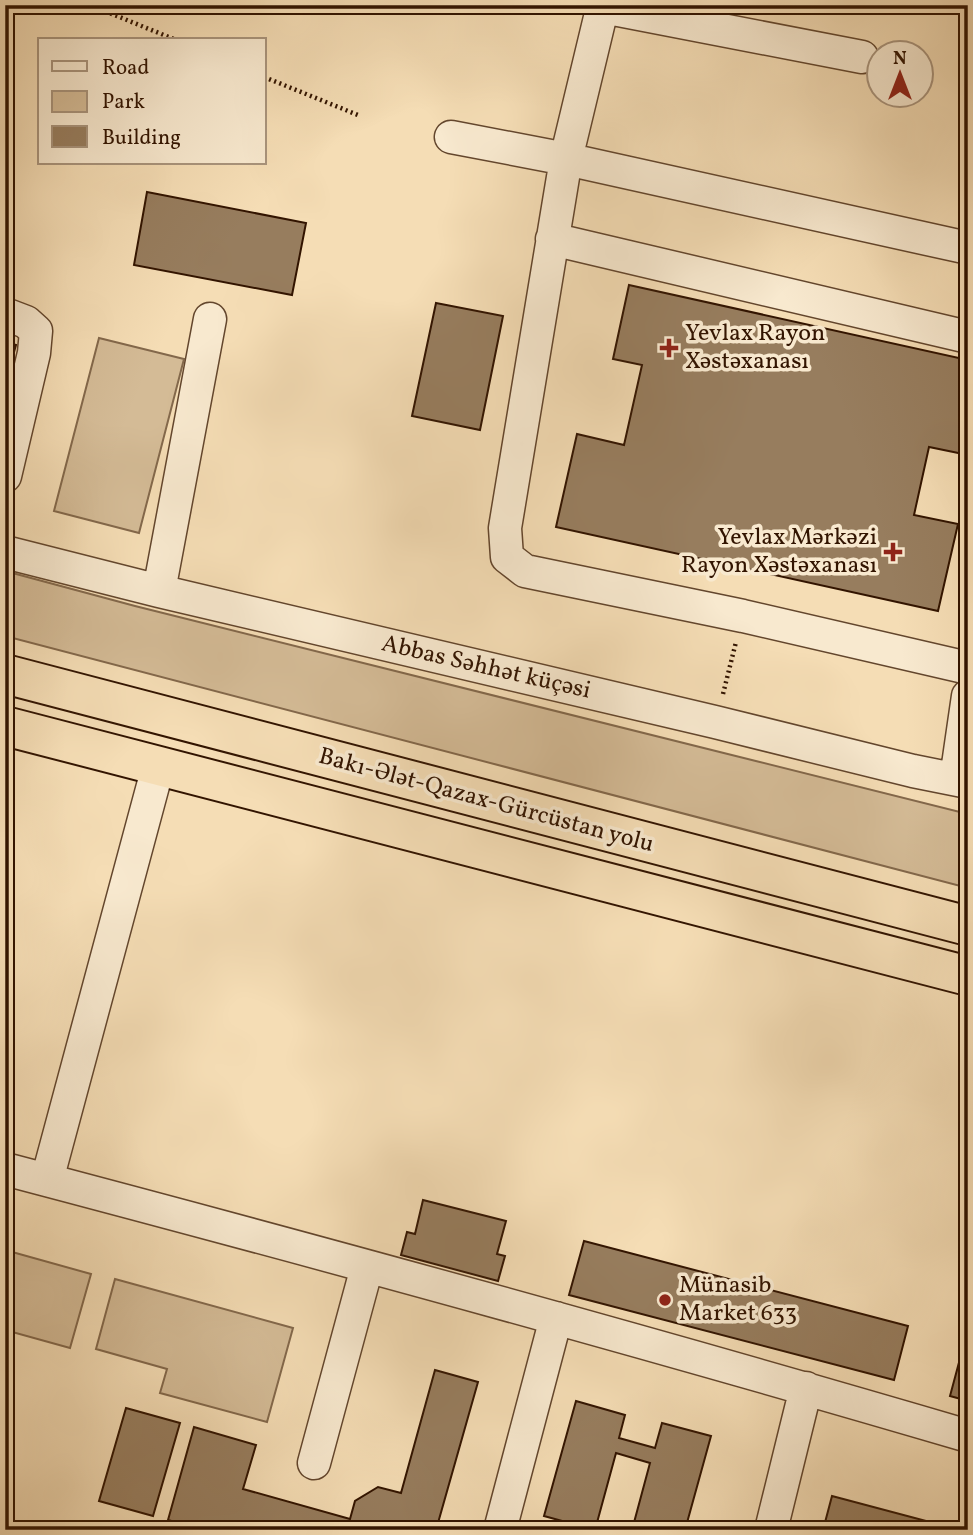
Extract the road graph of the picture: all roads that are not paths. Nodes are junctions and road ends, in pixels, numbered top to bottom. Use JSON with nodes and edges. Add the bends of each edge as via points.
{"nodes":[{"id":1,"x":603,"y":6,"type":"edge"},
{"id":2,"x":862,"y":57,"type":"dead end"},
{"id":3,"x":451,"y":137,"type":"dead end"},
{"id":4,"x":566,"y":159,"type":"junction"},
{"id":5,"x":552,"y":239,"type":"junction"},
{"id":6,"x":968,"y":248,"type":"edge"},
{"id":7,"x":5,"y":314,"type":"edge"},
{"id":8,"x":210,"y":319,"type":"dead end"},
{"id":9,"x":968,"y":337,"type":"edge"},
{"id":10,"x":5,"y":476,"type":"edge"},
{"id":11,"x":5,"y":552,"type":"edge"},
{"id":12,"x":159,"y":591,"type":"junction"},
{"id":13,"x":968,"y":668,"type":"edge"},
{"id":14,"x":5,"y":674,"type":"edge"},
{"id":15,"x":968,"y":696,"type":"edge"},
{"id":16,"x":5,"y":726,"type":"edge"},
{"id":17,"x":158,"y":767,"type":"junction"},
{"id":18,"x":962,"y":781,"type":"edge"},
{"id":19,"x":968,"y":926,"type":"edge"},
{"id":20,"x":968,"y":976,"type":"edge"},
{"id":21,"x":5,"y":1169,"type":"edge"},
{"id":22,"x":47,"y":1180,"type":"junction"},
{"id":23,"x":367,"y":1267,"type":"junction"},
{"id":24,"x":556,"y":1318,"type":"junction"},
{"id":25,"x":806,"y":1388,"type":"junction"},
{"id":26,"x":968,"y":1436,"type":"edge"},
{"id":27,"x":314,"y":1462,"type":"dead end"},
{"id":28,"x":500,"y":1530,"type":"edge"},
{"id":29,"x":771,"y":1530,"type":"edge"}],
"edges":[{"from":1,"to":2,"type":"street"},
{"from":1,"to":4,"type":"street"},
{"from":3,"to":4,"type":"street"},
{"from":4,"to":5,"type":"street"},
{"from":4,"to":6,"type":"street"},
{"from":5,"to":9,"type":"street"},
{"from":5,"to":13,"type":"street","via":[[505,528],[507,557],[525,571]]},
{"from":7,"to":10,"type":"street","via":[[36,331]]},
{"from":8,"to":12,"type":"street"},
{"from":11,"to":12,"type":"street","name":"Abbas Səhhət küçəsi"},
{"from":12,"to":18,"type":"street","name":"Abbas Səhhət küçəsi"},
{"from":14,"to":19,"type":"highway","name":"Bakı-Ələt-Qazax-Gürcüstan yolu"},
{"from":15,"to":18,"type":"street"},
{"from":16,"to":17,"type":"highway","name":"Bakı-Ələt-Qazax-Gürcüstan yolu"},
{"from":17,"to":20,"type":"highway","name":"Bakı-Ələt-Qazax-Gürcüstan yolu"},
{"from":17,"to":22,"type":"street"},
{"from":21,"to":22,"type":"street"},
{"from":22,"to":23,"type":"street"},
{"from":23,"to":24,"type":"street"},
{"from":23,"to":27,"type":"street"},
{"from":24,"to":25,"type":"street"},
{"from":24,"to":28,"type":"street"},
{"from":25,"to":26,"type":"street"},
{"from":25,"to":29,"type":"street"}]}
